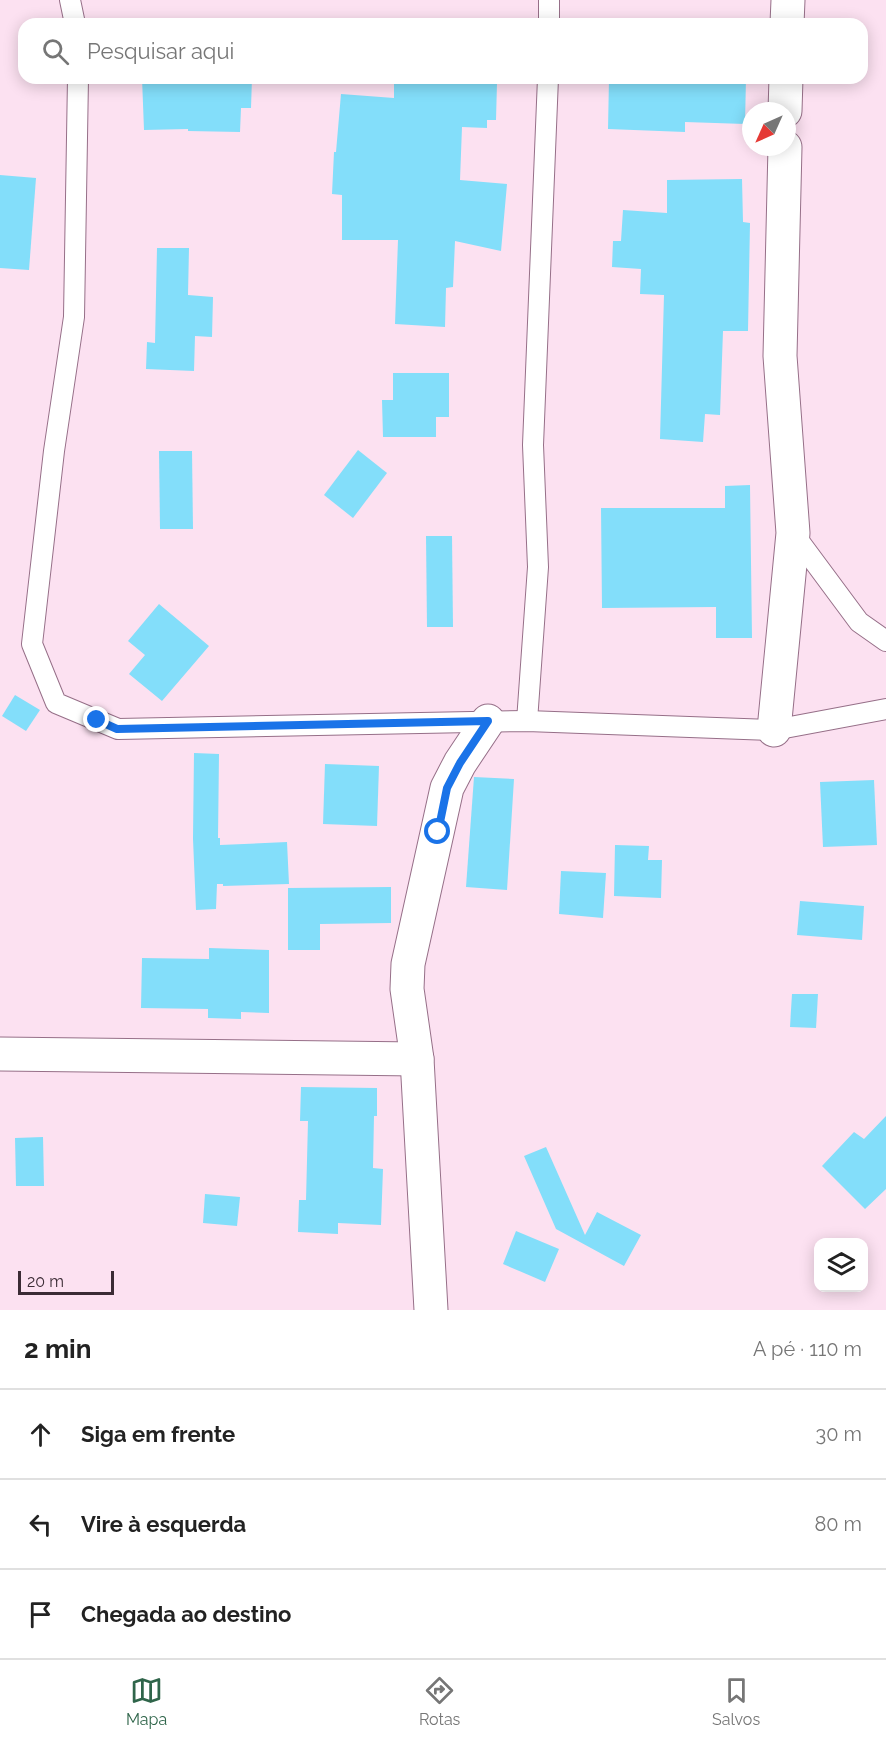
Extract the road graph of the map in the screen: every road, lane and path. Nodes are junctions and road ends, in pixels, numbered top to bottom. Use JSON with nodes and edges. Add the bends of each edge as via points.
{"nodes":[{"id":1,"x":70,"y":0,"type":"edge"},
{"id":2,"x":549,"y":0,"type":"edge"},
{"id":3,"x":788,"y":0,"type":"edge"},
{"id":4,"x":74,"y":18,"type":"edge"},
{"id":5,"x":549,"y":18,"type":"edge"},
{"id":6,"x":787,"y":18,"type":"edge"},
{"id":7,"x":78,"y":84,"type":"edge"},
{"id":8,"x":548,"y":84,"type":"edge"},
{"id":9,"x":786,"y":84,"type":"edge"},
{"id":10,"x":785,"y":102,"type":"edge"},
{"id":11,"x":784,"y":156,"type":"edge"},
{"id":12,"x":793,"y":533,"type":"junction"},
{"id":13,"x":886,"y":641,"type":"edge"},
{"id":14,"x":886,"y":709,"type":"edge"},
{"id":15,"x":488,"y":721,"type":"junction"},
{"id":16,"x":527,"y":721,"type":"junction"},
{"id":17,"x":774,"y":730,"type":"junction"},
{"id":18,"x":0,"y":1054,"type":"edge"},
{"id":19,"x":417,"y":1059,"type":"junction"},
{"id":20,"x":431,"y":1310,"type":"edge"}],
"edges":[{"from":1,"to":4,"type":"lane"},
{"from":2,"to":5,"type":"lane"},
{"from":3,"to":6,"type":"street"},
{"from":7,"to":15,"type":"lane","via":[[74,317],[32,645],[56,703],[117,729]]},
{"from":8,"to":16,"type":"lane","via":[[533,445],[538,567]]},
{"from":9,"to":10,"type":"street"},
{"from":11,"to":12,"type":"street","via":[[780,356]]},
{"from":12,"to":13,"type":"lane","via":[[859,622]]},
{"from":12,"to":17,"type":"street"},
{"from":14,"to":17,"type":"lane"},
{"from":15,"to":16,"type":"lane"},
{"from":15,"to":19,"type":"street","via":[[447,788],[408,964],[407,989]]},
{"from":16,"to":17,"type":"lane"},
{"from":18,"to":19,"type":"street"},
{"from":19,"to":20,"type":"street"}]}
